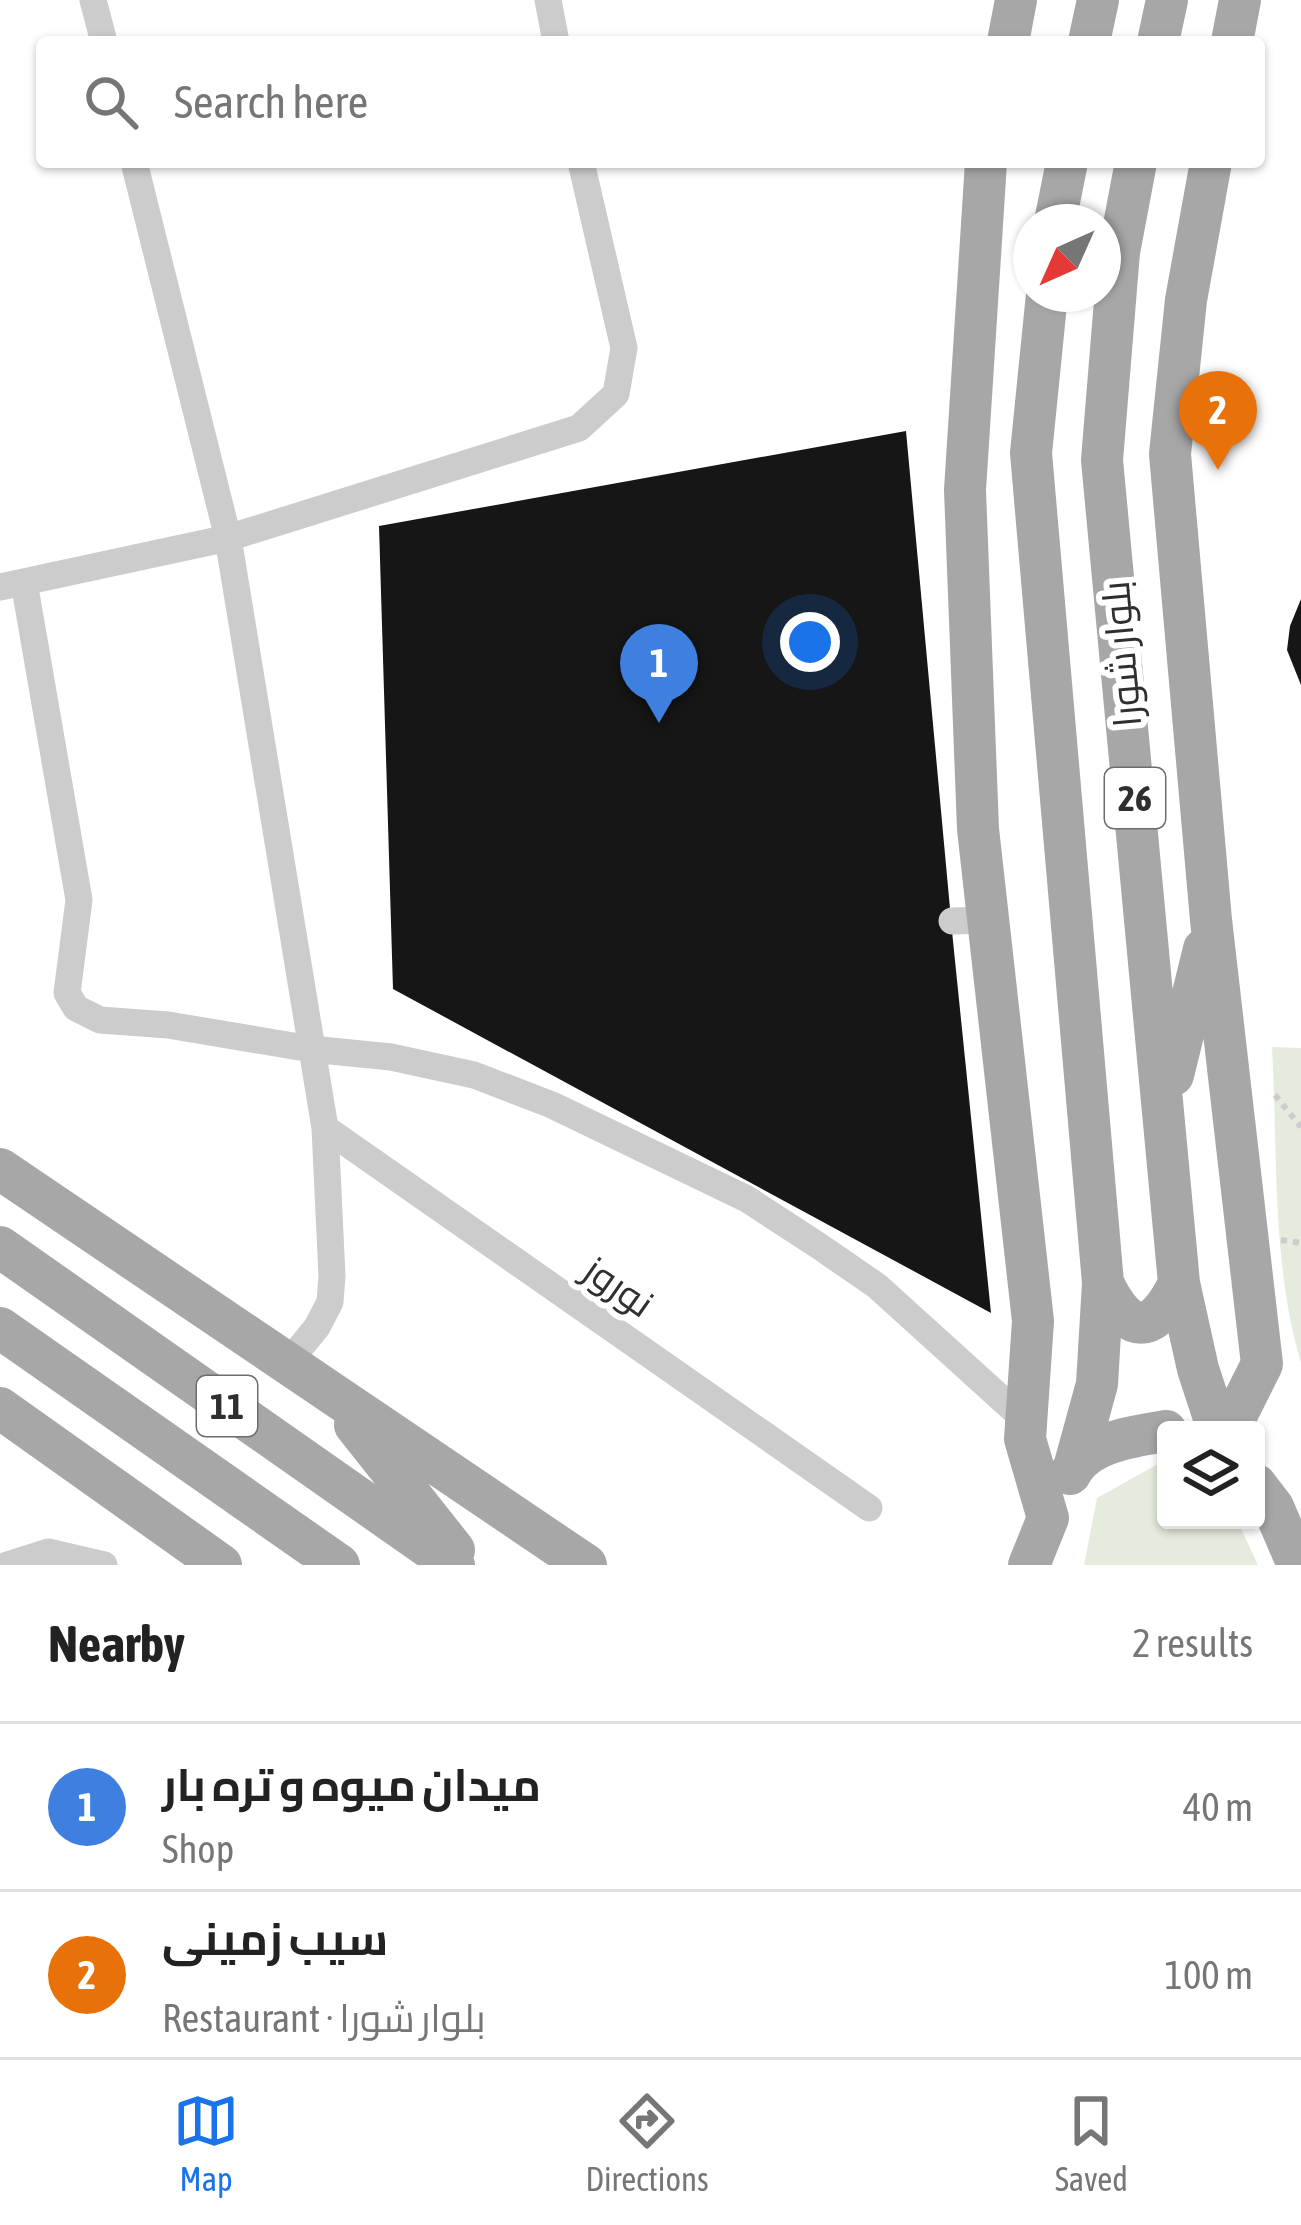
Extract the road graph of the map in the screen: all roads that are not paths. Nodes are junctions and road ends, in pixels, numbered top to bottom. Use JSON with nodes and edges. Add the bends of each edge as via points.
{"nodes":[{"id":1,"x":93,"y":0,"type":"edge"},
{"id":2,"x":548,"y":0,"type":"edge"},
{"id":3,"x":1016,"y":0,"type":"edge"},
{"id":4,"x":1097,"y":0,"type":"edge"},
{"id":5,"x":1167,"y":0,"type":"edge"},
{"id":6,"x":102,"y":36,"type":"edge"},
{"id":7,"x":555,"y":36,"type":"edge"},
{"id":8,"x":1009,"y":36,"type":"edge"},
{"id":9,"x":1090,"y":36,"type":"edge"},
{"id":10,"x":1159,"y":36,"type":"edge"},
{"id":11,"x":136,"y":168,"type":"edge"},
{"id":12,"x":582,"y":168,"type":"edge"},
{"id":13,"x":986,"y":168,"type":"edge"},
{"id":14,"x":1066,"y":168,"type":"edge"},
{"id":15,"x":1135,"y":168,"type":"edge"},
{"id":16,"x":1210,"y":168,"type":"edge"},
{"id":17,"x":1059,"y":204,"type":"edge"},
{"id":18,"x":1045,"y":312,"type":"edge"},
{"id":19,"x":228,"y":538,"type":"junction"},
{"id":20,"x":12,"y":584,"type":"edge"},
{"id":21,"x":1211,"y":920,"type":"junction"},
{"id":22,"x":310,"y":1049,"type":"junction"},
{"id":23,"x":1165,"y":1111,"type":"junction"},
{"id":24,"x":325,"y":1128,"type":"junction"},
{"id":25,"x":0,"y":1168,"type":"edge"},
{"id":26,"x":0,"y":1247,"type":"edge"},
{"id":27,"x":1103,"y":1283,"type":"junction"},
{"id":28,"x":1179,"y":1283,"type":"junction"},
{"id":29,"x":0,"y":1328,"type":"edge"},
{"id":30,"x":286,"y":1364,"type":"junction"},
{"id":31,"x":330,"y":1394,"type":"junction"},
{"id":32,"x":0,"y":1408,"type":"edge"},
{"id":33,"x":1026,"y":1420,"type":"junction"},
{"id":34,"x":1215,"y":1421,"type":"edge"},
{"id":35,"x":1234,"y":1421,"type":"edge"},
{"id":36,"x":1157,"y":1432,"type":"edge"},
{"id":37,"x":1075,"y":1464,"type":"junction"},
{"id":38,"x":1265,"y":1497,"type":"edge"},
{"id":39,"x":869,"y":1508,"type":"dead end"},
{"id":40,"x":1048,"y":1518,"type":"junction"},
{"id":41,"x":7,"y":1565,"type":"edge"},
{"id":42,"x":104,"y":1565,"type":"edge"},
{"id":43,"x":221,"y":1565,"type":"edge"},
{"id":44,"x":339,"y":1565,"type":"edge"},
{"id":45,"x":454,"y":1565,"type":"edge"},
{"id":46,"x":466,"y":1565,"type":"edge"},
{"id":47,"x":586,"y":1565,"type":"edge"},
{"id":48,"x":1033,"y":1565,"type":"edge"},
{"id":49,"x":1298,"y":1565,"type":"edge"}],
"edges":[{"from":1,"to":6,"type":"street"},
{"from":2,"to":7,"type":"street"},
{"from":3,"to":8,"type":"main road"},
{"from":4,"to":9,"type":"main road"},
{"from":5,"to":10,"type":"main road"},
{"from":11,"to":19,"type":"street"},
{"from":12,"to":19,"type":"street","via":[[624,348],[616,394],[579,428]]},
{"from":13,"to":33,"type":"main road","via":[[965,490],[978,829],[970,920],[1033,1322]]},
{"from":14,"to":17,"type":"main road"},
{"from":15,"to":23,"type":"main road","name":"بلوار شورا","number":"26","via":[[1119,252],[1102,460]]},
{"from":16,"to":21,"type":"main road","via":[[1170,454]]},
{"from":18,"to":27,"type":"main road","name":"بلوار شورا","number":"26","via":[[1031,453]]},
{"from":19,"to":20,"type":"street"},
{"from":19,"to":22,"type":"street"},
{"from":20,"to":22,"type":"street","via":[[79,900],[68,993],[76,1009],[100,1020]]},
{"from":21,"to":23,"type":"main road"},
{"from":21,"to":35,"type":"main road","via":[[1262,1364]]},
{"from":22,"to":24,"type":"street"},
{"from":22,"to":33,"type":"street","via":[[474,1075],[747,1199],[877,1286]]},
{"from":23,"to":28,"type":"main road","name":"بلوار شورا","number":"26"},
{"from":24,"to":30,"type":"street","via":[[330,1302]]},
{"from":24,"to":39,"type":"street","name":"نوروز"},
{"from":25,"to":30,"type":"main road"},
{"from":26,"to":45,"type":"main road","number":"11"},
{"from":27,"to":28,"type":"main road","via":[[1116,1310],[1149,1322],[1166,1310]]},
{"from":27,"to":37,"type":"main road","name":"بلوار شورا","number":"26","via":[[1097,1384]]},
{"from":28,"to":34,"type":"main road","name":"بلوار شورا","number":"26"},
{"from":29,"to":44,"type":"main road","number":"11"},
{"from":30,"to":31,"type":"main road"},
{"from":31,"to":46,"type":"main road"},
{"from":31,"to":47,"type":"main road"},
{"from":32,"to":43,"type":"main road"},
{"from":33,"to":40,"type":"main road"},
{"from":36,"to":37,"type":"main road","via":[[1120,1438]]},
{"from":37,"to":40,"type":"main road","name":"بلوار شورا"},
{"from":38,"to":49,"type":"main road"},
{"from":40,"to":48,"type":"main road","name":"بلوار شورا"},
{"from":41,"to":42,"type":"street","via":[[48,1552]]}]}
